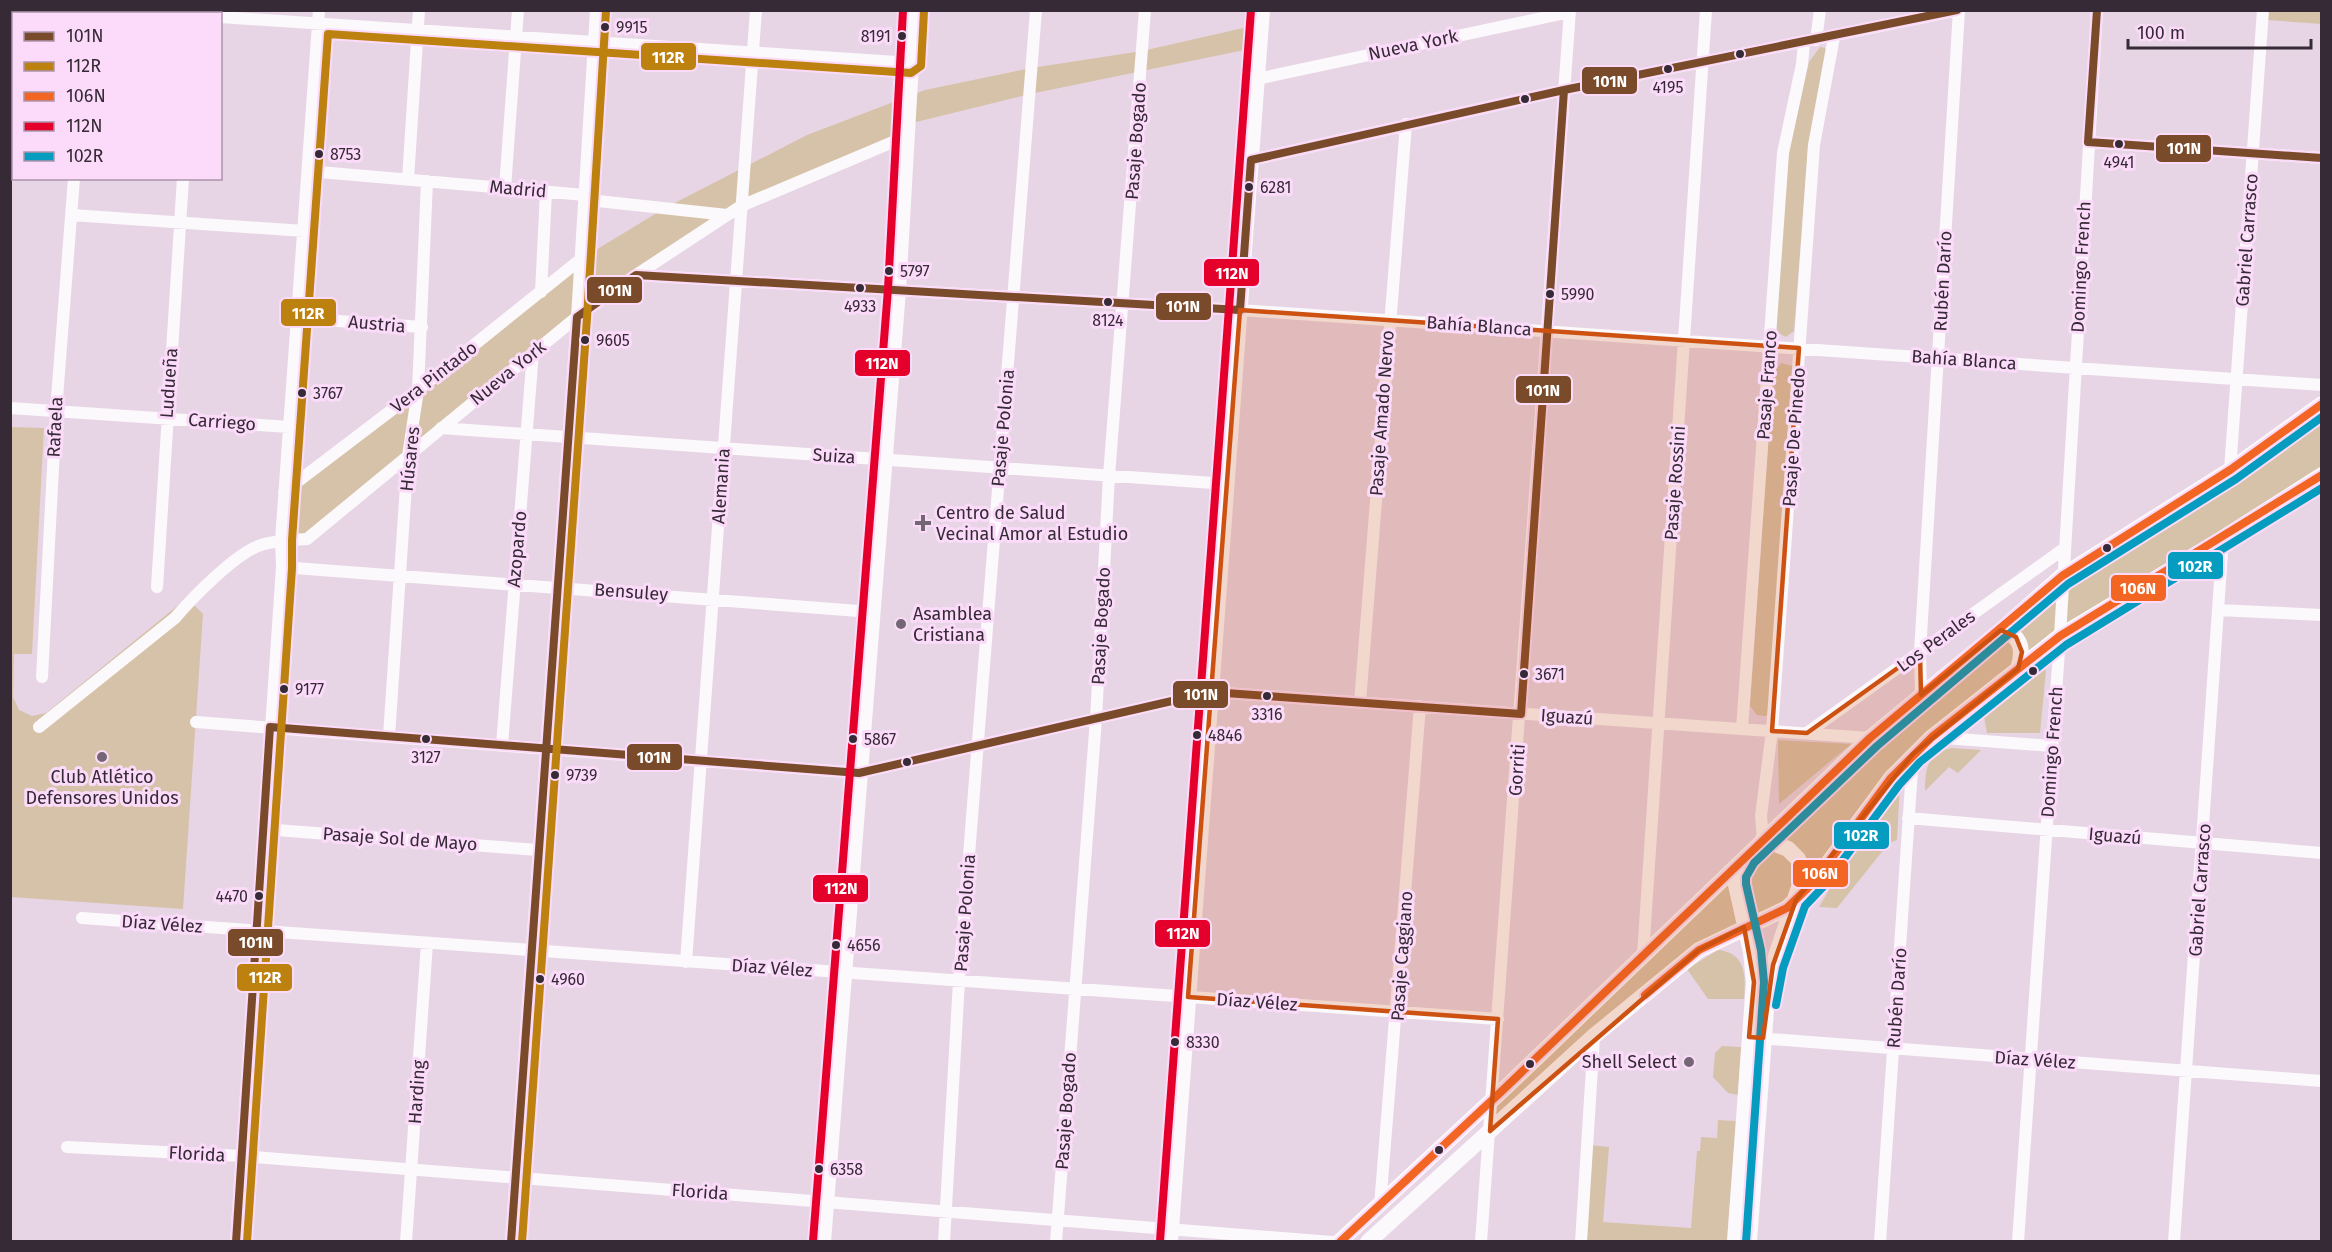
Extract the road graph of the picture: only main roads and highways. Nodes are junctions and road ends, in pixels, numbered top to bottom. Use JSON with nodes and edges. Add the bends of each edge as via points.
{"nodes":[{"id":1,"x":914,"y":10,"type":"edge"},
{"id":2,"x":1262,"y":10,"type":"edge"},
{"id":3,"x":2322,"y":404,"type":"edge"},
{"id":4,"x":2322,"y":475,"type":"edge"},
{"id":5,"x":2001,"y":630,"type":"junction"},
{"id":6,"x":2018,"y":669,"type":"junction"},
{"id":7,"x":1763,"y":839,"type":"junction"},
{"id":8,"x":1746,"y":856,"type":"junction"},
{"id":9,"x":1738,"y":895,"type":"junction"},
{"id":10,"x":1796,"y":900,"type":"junction"},
{"id":11,"x":1775,"y":914,"type":"junction"},
{"id":12,"x":1744,"y":927,"type":"junction"},
{"id":13,"x":1756,"y":1038,"type":"junction"},
{"id":14,"x":1170,"y":1235,"type":"edge"},
{"id":15,"x":1376,"y":1238,"type":"edge"},
{"id":16,"x":823,"y":1242,"type":"edge"},
{"id":17,"x":1339,"y":1242,"type":"edge"},
{"id":18,"x":1736,"y":1242,"type":"edge"},
{"id":19,"x":1749,"y":1242,"type":"edge"}],
"edges":[{"from":1,"to":16,"type":"main road","via":[[898,290]]},
{"from":2,"to":14,"type":"main road"},
{"from":3,"to":5,"type":"main road","via":[[2230,470],[2062,576]]},
{"from":4,"to":6,"type":"main road","via":[[2060,636]]},
{"from":5,"to":6,"type":"main road","via":[[2010,632],[2020,643]]},
{"from":5,"to":7,"type":"main road","via":[[1870,738]]},
{"from":6,"to":10,"type":"main road","via":[[1913,754]]},
{"from":7,"to":8,"type":"main road"},
{"from":7,"to":10,"type":"main road","via":[[1779,843],[1798,859],[1803,875]]},
{"from":8,"to":9,"type":"main road","via":[[1736,874]]},
{"from":8,"to":17,"type":"main road"},
{"from":9,"to":11,"type":"main road","via":[[1753,910]]},
{"from":9,"to":12,"type":"main road"},
{"from":10,"to":11,"type":"main road"},
{"from":10,"to":13,"type":"main road","via":[[1773,965]]},
{"from":11,"to":12,"type":"main road"},
{"from":12,"to":13,"type":"main road","via":[[1751,952]]},
{"from":12,"to":15,"type":"main road","via":[[1699,950],[1594,1036]]},
{"from":13,"to":18,"type":"main road"},
{"from":13,"to":19,"type":"main road"}]}
